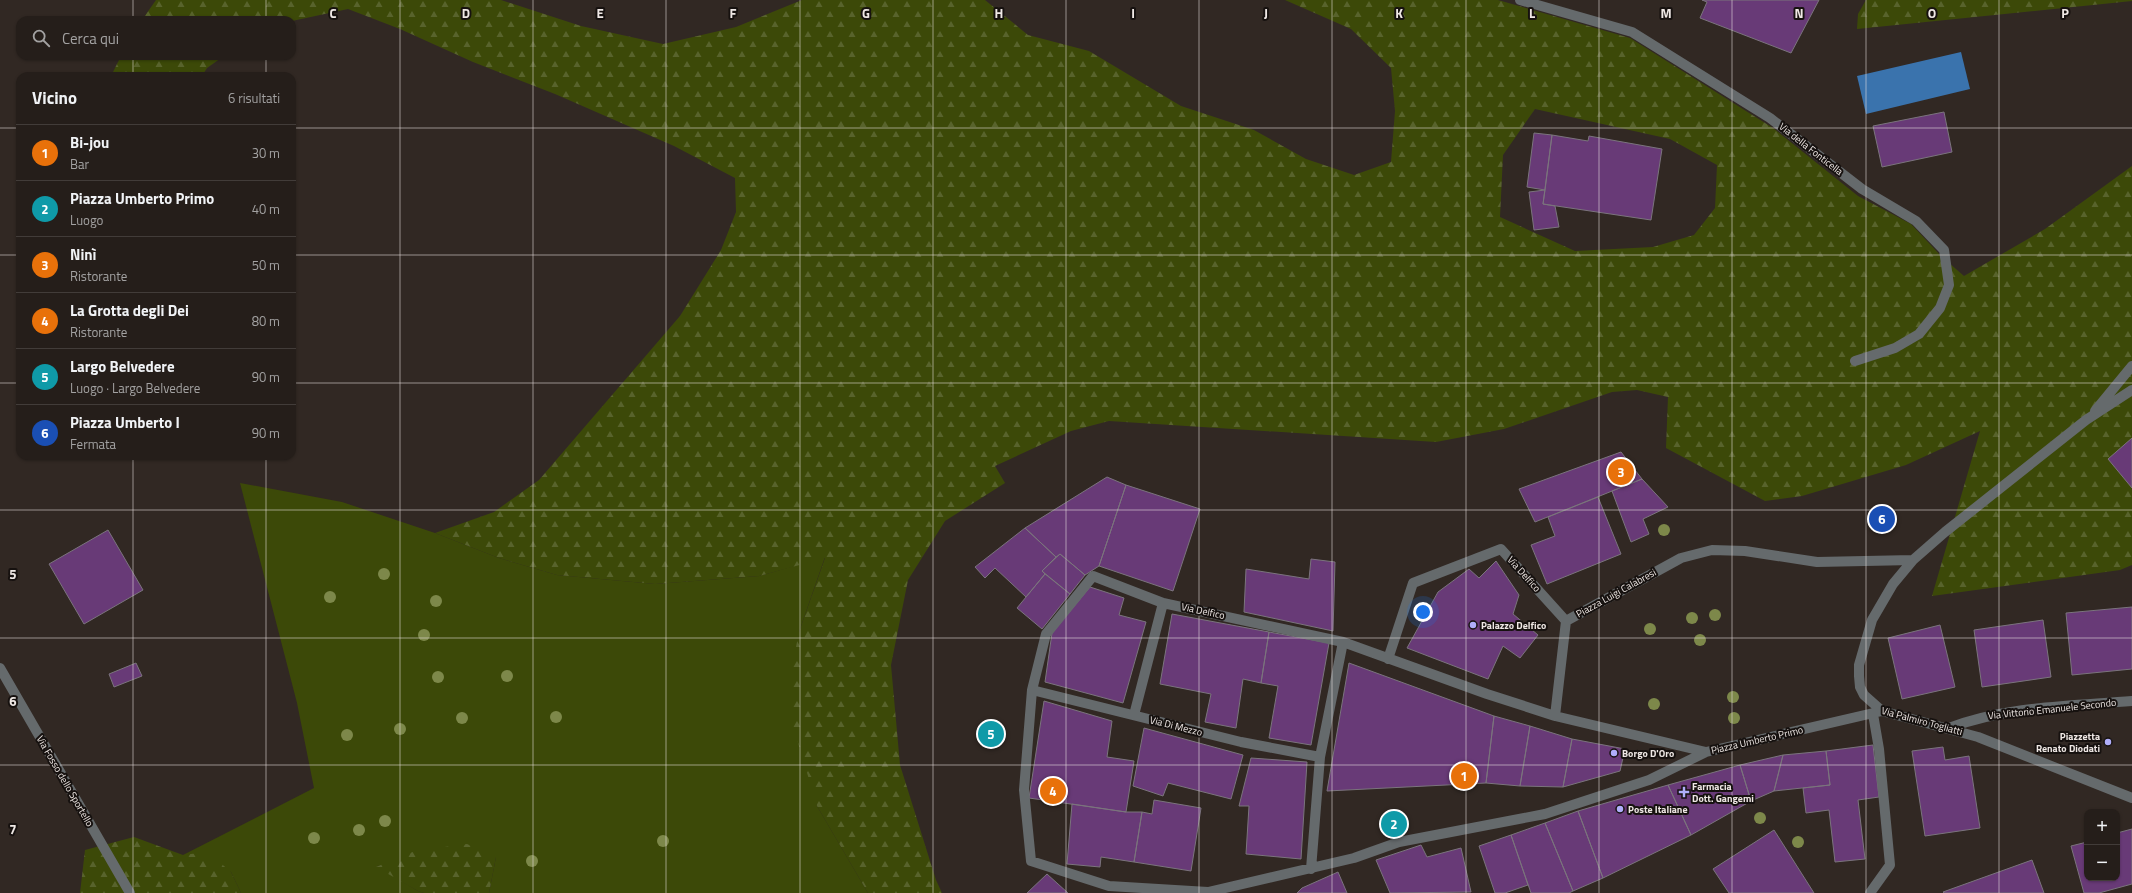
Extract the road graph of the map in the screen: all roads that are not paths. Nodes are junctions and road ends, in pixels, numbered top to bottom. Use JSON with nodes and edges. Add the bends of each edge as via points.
{"nodes":[{"id":1,"x":1520,"y":0,"type":"edge"},
{"id":2,"x":1855,"y":361,"type":"dead end"},
{"id":3,"x":2132,"y":366,"type":"edge"},
{"id":4,"x":2132,"y":390,"type":"edge"},
{"id":5,"x":2086,"y":420,"type":"junction"},
{"id":6,"x":1913,"y":560,"type":"junction"},
{"id":7,"x":1163,"y":603,"type":"junction"},
{"id":8,"x":1566,"y":621,"type":"junction"},
{"id":9,"x":1343,"y":642,"type":"junction"},
{"id":10,"x":1388,"y":659,"type":"junction"},
{"id":11,"x":0,"y":668,"type":"edge"},
{"id":12,"x":1032,"y":690,"type":"junction"},
{"id":13,"x":2132,"y":701,"type":"edge"},
{"id":14,"x":1877,"y":713,"type":"junction"},
{"id":15,"x":1134,"y":715,"type":"junction"},
{"id":16,"x":1555,"y":716,"type":"junction"},
{"id":17,"x":1949,"y":728,"type":"junction"},
{"id":18,"x":1706,"y":752,"type":"junction"},
{"id":19,"x":1320,"y":757,"type":"junction"},
{"id":20,"x":2132,"y":798,"type":"edge"},
{"id":21,"x":1311,"y":869,"type":"junction"},
{"id":22,"x":130,"y":893,"type":"edge"},
{"id":23,"x":1870,"y":893,"type":"edge"}],
"edges":[{"from":1,"to":2,"type":"street","name":"Via della Fonticella","via":[[1632,32],[1770,118],[1862,189],[1916,221],[1944,250],[1949,285],[1940,308],[1919,334],[1895,348]]},
{"from":3,"to":5,"type":"street","name":"Via Palmiro Togliatti"},
{"from":4,"to":5,"type":"street","name":"Via Palmiro Togliatti"},
{"from":5,"to":6,"type":"street","name":"Via Palmiro Togliatti"},
{"from":6,"to":8,"type":"street","name":"Piazza Luigi Calabresi","via":[[1817,562],[1745,551],[1712,550],[1681,558]]},
{"from":6,"to":14,"type":"street","name":"Via Palmiro Togliatti","via":[[1893,584],[1868,630],[1860,666],[1860,687]]},
{"from":7,"to":9,"type":"street","name":"Via Delfico"},
{"from":7,"to":12,"type":"street","name":"Via Delfico","via":[[1092,576],[1046,634]]},
{"from":7,"to":15,"type":"street"},
{"from":8,"to":10,"type":"street","name":"Via Delfico","via":[[1501,550],[1413,583]]},
{"from":8,"to":16,"type":"street","name":"Piazza Luigi Calabresi"},
{"from":9,"to":10,"type":"street","name":"Via Delfico"},
{"from":9,"to":19,"type":"street"},
{"from":10,"to":16,"type":"street","name":"Via Delfico"},
{"from":11,"to":22,"type":"street","name":"Via Fosso dello Sportello"},
{"from":12,"to":15,"type":"street","name":"Via Di Mezzo"},
{"from":12,"to":21,"type":"street","name":"Piazza Umberto Primo","via":[[1024,790],[1031,861],[1109,886],[1208,892]]},
{"from":13,"to":17,"type":"street","name":"Via Vittorio Emanuele Secondo","via":[[1994,714]]},
{"from":14,"to":17,"type":"street","name":"Via Palmiro Togliatti"},
{"from":14,"to":18,"type":"street","name":"Piazza Umberto Primo"},
{"from":14,"to":23,"type":"street","via":[[1890,865]]},
{"from":15,"to":19,"type":"street","name":"Via Di Mezzo","via":[[1241,742]]},
{"from":16,"to":18,"type":"street"},
{"from":17,"to":20,"type":"street","name":"Via Palmiro Togliatti","via":[[1978,736]]},
{"from":18,"to":21,"type":"street","name":"Piazza Umberto Primo","via":[[1649,780],[1545,814],[1399,842],[1354,858]]},
{"from":19,"to":21,"type":"street"}]}
